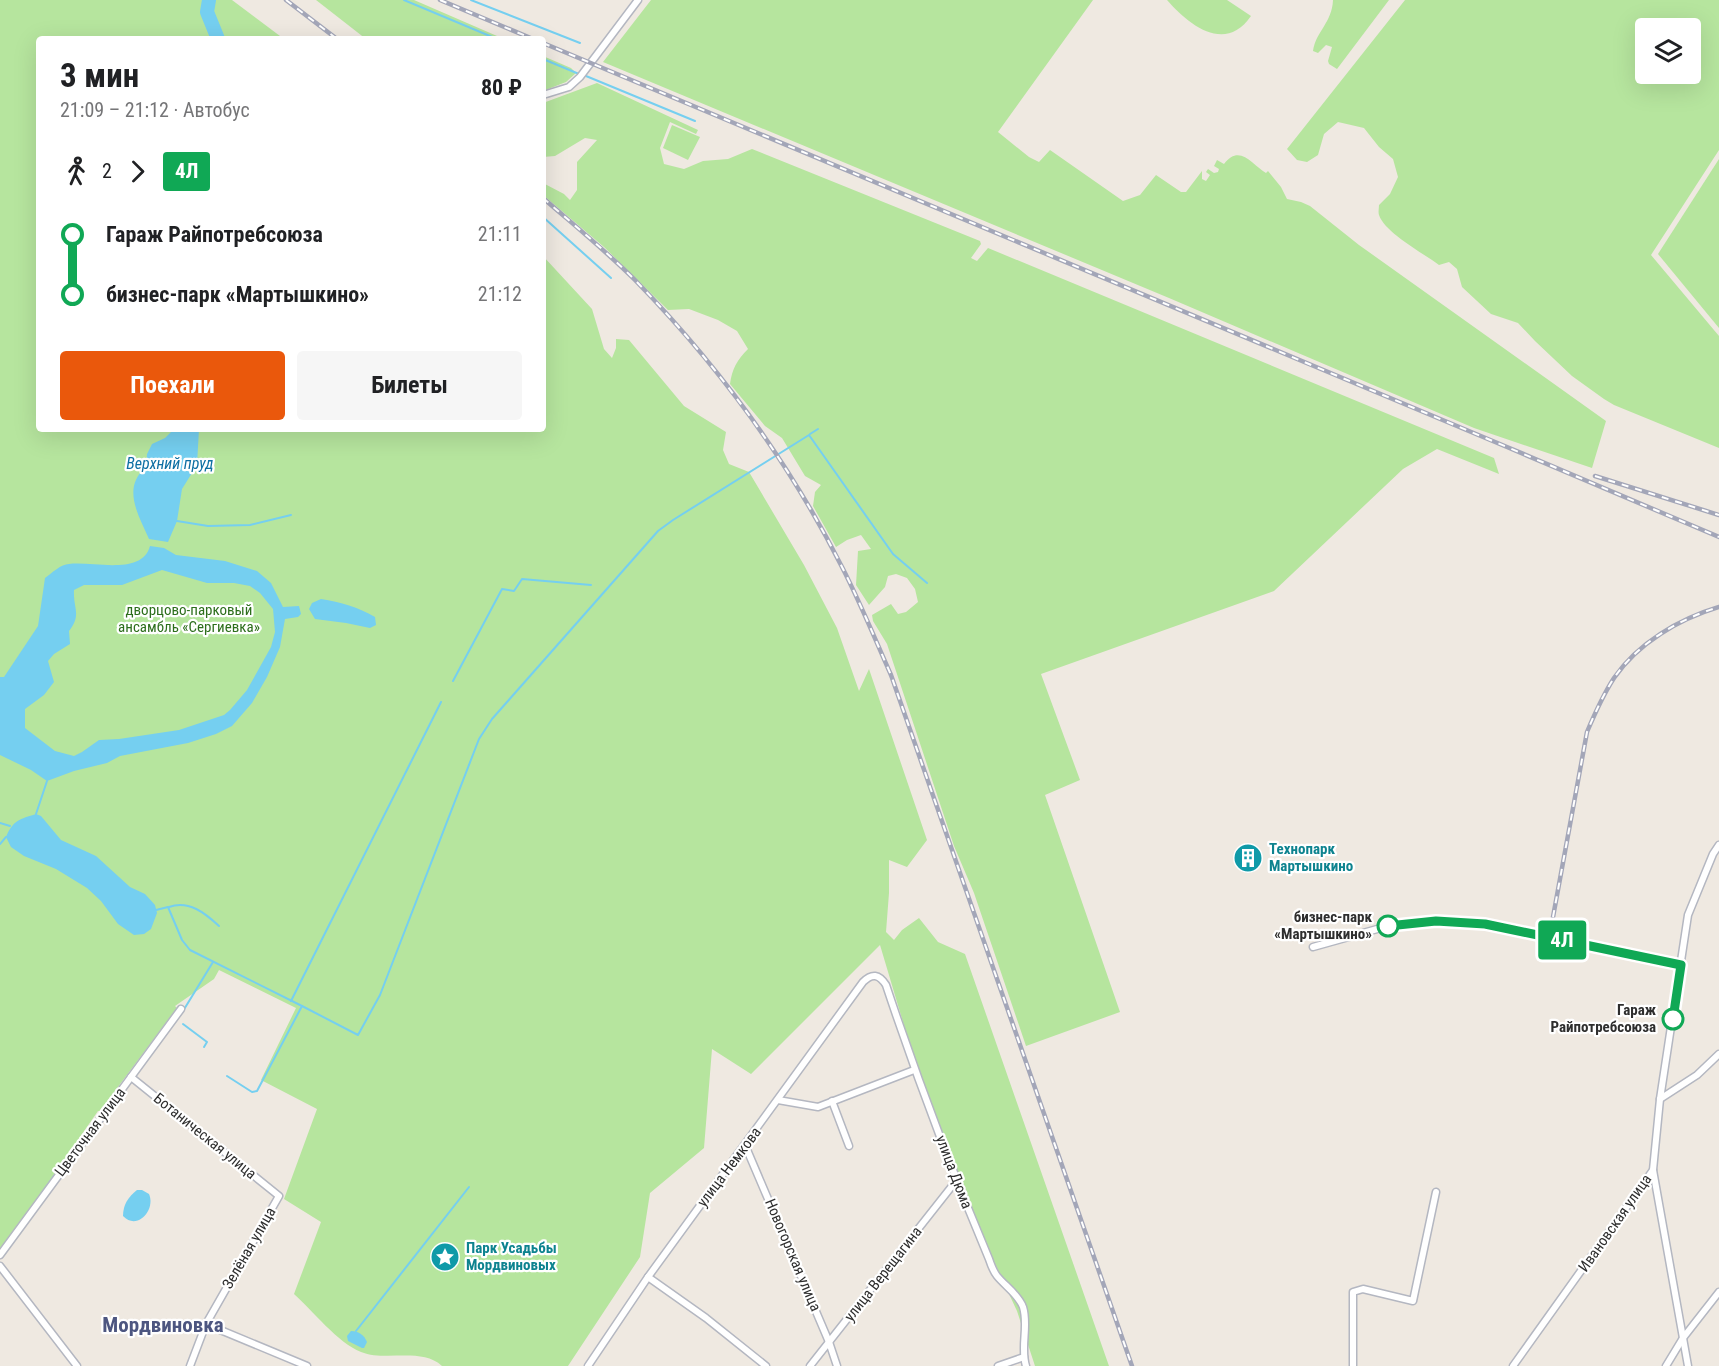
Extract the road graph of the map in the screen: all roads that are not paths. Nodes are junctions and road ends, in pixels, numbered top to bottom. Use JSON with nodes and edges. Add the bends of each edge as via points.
{"nodes":[{"id":1,"x":638,"y":0,"type":"edge"},
{"id":2,"x":546,"y":94,"type":"edge"},
{"id":3,"x":1719,"y":845,"type":"edge"},
{"id":4,"x":1313,"y":947,"type":"dead end"},
{"id":5,"x":1681,"y":965,"type":"junction"},
{"id":6,"x":876,"y":975,"type":"joint"},
{"id":7,"x":181,"y":1009,"type":"dead end"},
{"id":8,"x":1719,"y":1054,"type":"edge"},
{"id":9,"x":914,"y":1070,"type":"junction"},
{"id":10,"x":131,"y":1077,"type":"junction"},
{"id":11,"x":1660,"y":1099,"type":"junction"},
{"id":12,"x":778,"y":1100,"type":"junction"},
{"id":13,"x":832,"y":1101,"type":"junction"},
{"id":14,"x":746,"y":1145,"type":"junction"},
{"id":15,"x":849,"y":1146,"type":"dead end"},
{"id":16,"x":1653,"y":1170,"type":"junction"},
{"id":17,"x":956,"y":1181,"type":"junction"},
{"id":18,"x":1436,"y":1192,"type":"dead end"},
{"id":19,"x":279,"y":1196,"type":"joint"},
{"id":20,"x":0,"y":1256,"type":"edge"},
{"id":21,"x":0,"y":1266,"type":"edge"},
{"id":22,"x":648,"y":1277,"type":"junction"},
{"id":23,"x":1719,"y":1292,"type":"edge"},
{"id":24,"x":206,"y":1324,"type":"junction"},
{"id":25,"x":1683,"y":1338,"type":"junction"},
{"id":26,"x":829,"y":1342,"type":"junction"},
{"id":27,"x":1024,"y":1357,"type":"junction"},
{"id":28,"x":76,"y":1366,"type":"edge"},
{"id":29,"x":190,"y":1366,"type":"edge"},
{"id":30,"x":306,"y":1366,"type":"edge"},
{"id":31,"x":588,"y":1366,"type":"edge"},
{"id":32,"x":766,"y":1366,"type":"edge"},
{"id":33,"x":810,"y":1366,"type":"edge"},
{"id":34,"x":837,"y":1366,"type":"edge"},
{"id":35,"x":998,"y":1366,"type":"edge"},
{"id":36,"x":1026,"y":1366,"type":"edge"},
{"id":37,"x":1353,"y":1366,"type":"edge"},
{"id":38,"x":1513,"y":1366,"type":"edge"},
{"id":39,"x":1666,"y":1366,"type":"edge"},
{"id":40,"x":1688,"y":1366,"type":"edge"}],
"edges":[{"from":1,"to":2,"type":"street","via":[[580,77],[569,87]]},
{"from":3,"to":5,"type":"street","name":"Ивановская улица","via":[[1688,915]]},
{"from":4,"to":5,"type":"street","via":[[1388,926],[1436,921],[1485,924]]},
{"from":5,"to":11,"type":"street","name":"Ивановская улица"},
{"from":6,"to":9,"type":"street","name":"улица Дюма","via":[[886,985]]},
{"from":6,"to":12,"type":"street","name":"улица Немкова","via":[[863,982]]},
{"from":7,"to":10,"type":"street","name":"Цветочная улица"},
{"from":8,"to":11,"type":"street","via":[[1697,1075]]},
{"from":9,"to":13,"type":"street"},
{"from":9,"to":17,"type":"street","name":"улица Дюма"},
{"from":10,"to":19,"type":"street","name":"Ботаническая улица"},
{"from":10,"to":20,"type":"street","name":"Цветочная улица"},
{"from":11,"to":16,"type":"street","name":"Ивановская улица"},
{"from":12,"to":13,"type":"street","via":[[818,1107]]},
{"from":12,"to":14,"type":"street","name":"улица Немкова"},
{"from":13,"to":15,"type":"street"},
{"from":14,"to":22,"type":"street","name":"улица Немкова"},
{"from":14,"to":26,"type":"street","name":"Новогорская улица"},
{"from":16,"to":25,"type":"street"},
{"from":16,"to":38,"type":"street","name":"Ивановская улица"},
{"from":17,"to":26,"type":"street","name":"улица Верещагина"},
{"from":17,"to":27,"type":"street","name":"улица Дюма","via":[[995,1274],[1023,1306]]},
{"from":18,"to":37,"type":"street","via":[[1413,1301],[1363,1289],[1353,1292]]},
{"from":19,"to":24,"type":"street","name":"Зелёная улица"},
{"from":21,"to":28,"type":"street"},
{"from":22,"to":31,"type":"street","name":"улица Немкова"},
{"from":22,"to":32,"type":"street"},
{"from":23,"to":25,"type":"street"},
{"from":24,"to":29,"type":"street","name":"Зелёная улица"},
{"from":24,"to":30,"type":"street"},
{"from":25,"to":39,"type":"street"},
{"from":25,"to":40,"type":"street"},
{"from":26,"to":33,"type":"street","name":"улица Верещагина"},
{"from":26,"to":34,"type":"street","name":"Новогорская улица"},
{"from":27,"to":35,"type":"street"},
{"from":27,"to":36,"type":"street","name":"улица Дюма"}]}
